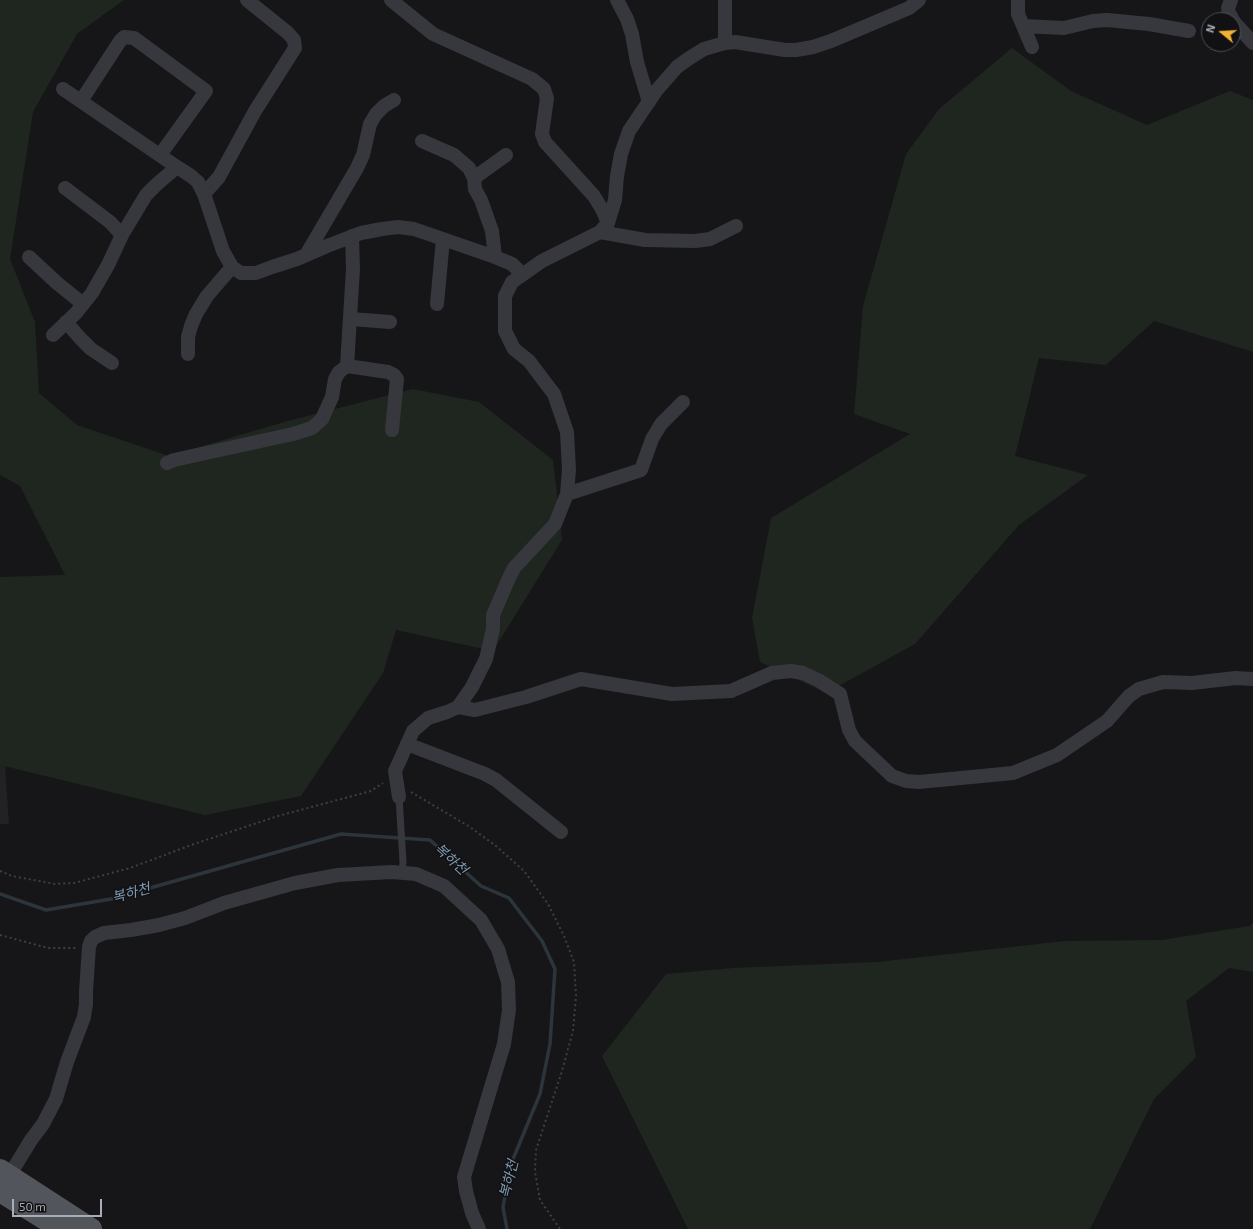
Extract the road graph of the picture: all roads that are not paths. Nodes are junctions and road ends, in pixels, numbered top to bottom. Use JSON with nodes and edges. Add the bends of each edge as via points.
{"nodes":[{"id":1,"x":247,"y":0,"type":"edge"},
{"id":2,"x":391,"y":0,"type":"edge"},
{"id":3,"x":617,"y":0,"type":"edge"},
{"id":4,"x":725,"y":0,"type":"edge"},
{"id":5,"x":918,"y":0,"type":"edge"},
{"id":6,"x":1018,"y":0,"type":"edge"},
{"id":7,"x":1231,"y":0,"type":"edge"},
{"id":8,"x":1229,"y":12,"type":"edge"},
{"id":9,"x":1023,"y":26,"type":"junction"},
{"id":10,"x":1241,"y":29,"type":"edge"},
{"id":11,"x":1189,"y":31,"type":"dead end"},
{"id":12,"x":725,"y":43,"type":"junction"},
{"id":13,"x":1253,"y":43,"type":"edge"},
{"id":14,"x":1032,"y":47,"type":"dead end"},
{"id":15,"x":63,"y":89,"type":"dead end"},
{"id":16,"x":394,"y":100,"type":"dead end"},
{"id":17,"x":81,"y":101,"type":"junction"},
{"id":18,"x":649,"y":102,"type":"junction"},
{"id":19,"x":422,"y":142,"type":"dead end"},
{"id":20,"x":160,"y":155,"type":"junction"},
{"id":21,"x":506,"y":155,"type":"dead end"},
{"id":22,"x":177,"y":167,"type":"junction"},
{"id":23,"x":474,"y":178,"type":"junction"},
{"id":24,"x":65,"y":188,"type":"dead end"},
{"id":25,"x":204,"y":194,"type":"junction"},
{"id":26,"x":736,"y":226,"type":"dead end"},
{"id":27,"x":604,"y":228,"type":"junction"},
{"id":28,"x":122,"y":235,"type":"junction"},
{"id":29,"x":352,"y":236,"type":"junction"},
{"id":30,"x":443,"y":239,"type":"junction"},
{"id":31,"x":306,"y":255,"type":"junction"},
{"id":32,"x":30,"y":257,"type":"dead end"},
{"id":33,"x":494,"y":257,"type":"junction"},
{"id":34,"x":232,"y":267,"type":"junction"},
{"id":35,"x":522,"y":274,"type":"junction"},
{"id":36,"x":83,"y":304,"type":"junction"},
{"id":37,"x":437,"y":304,"type":"dead end"},
{"id":38,"x":351,"y":319,"type":"junction"},
{"id":39,"x":66,"y":322,"type":"junction"},
{"id":40,"x":390,"y":322,"type":"dead end"},
{"id":41,"x":53,"y":335,"type":"dead end"},
{"id":42,"x":188,"y":354,"type":"dead end"},
{"id":43,"x":112,"y":363,"type":"dead end"},
{"id":44,"x":347,"y":366,"type":"junction"},
{"id":45,"x":683,"y":402,"type":"dead end"},
{"id":46,"x":392,"y":430,"type":"dead end"},
{"id":47,"x":167,"y":462,"type":"dead end"},
{"id":48,"x":567,"y":494,"type":"junction"},
{"id":49,"x":1253,"y":679,"type":"edge"},
{"id":50,"x":458,"y":707,"type":"junction"},
{"id":51,"x":407,"y":744,"type":"junction"},
{"id":52,"x":398,"y":793,"type":"joint"},
{"id":53,"x":561,"y":832,"type":"dead end"},
{"id":54,"x":402,"y":867,"type":"junction"},
{"id":55,"x":3,"y":1179,"type":"edge"},
{"id":56,"x":61,"y":1229,"type":"edge"},
{"id":57,"x":91,"y":1229,"type":"edge"},
{"id":58,"x":479,"y":1229,"type":"edge"}],
"edges":[{"from":1,"to":25,"type":"street","via":[[288,32],[294,40],[295,48],[255,111],[219,177]]},
{"from":2,"to":27,"type":"street","via":[[433,34],[532,79],[544,89],[547,98],[542,134],[545,142],[594,196],[603,211]]},
{"from":3,"to":18,"type":"street","via":[[627,18]]},
{"from":4,"to":12,"type":"street"},
{"from":5,"to":12,"type":"street","via":[[909,8],[813,47],[785,50],[735,42]]},
{"from":6,"to":9,"type":"street","via":[[1018,14]]},
{"from":7,"to":8,"type":"street"},
{"from":9,"to":11,"type":"street","via":[[1064,28],[1107,20]]},
{"from":9,"to":14,"type":"street"},
{"from":10,"to":13,"type":"street"},
{"from":12,"to":18,"type":"street","via":[[704,49],[677,67]]},
{"from":15,"to":17,"type":"street"},
{"from":16,"to":31,"type":"street","via":[[376,114],[370,124],[358,168]]},
{"from":17,"to":20,"type":"street"},
{"from":17,"to":20,"type":"street","via":[[120,41],[124,37],[134,38],[206,91]]},
{"from":18,"to":27,"type":"street","via":[[629,131],[621,154],[615,200]]},
{"from":19,"to":23,"type":"street","via":[[454,155],[470,168]]},
{"from":20,"to":22,"type":"street"},
{"from":21,"to":23,"type":"street"},
{"from":22,"to":25,"type":"street","via":[[198,182]]},
{"from":22,"to":28,"type":"street","via":[[146,195]]},
{"from":23,"to":33,"type":"street","via":[[475,189],[492,231]]},
{"from":24,"to":28,"type":"street","via":[[110,222]]},
{"from":25,"to":34,"type":"street","via":[[223,251]]},
{"from":26,"to":27,"type":"street","via":[[710,239],[695,241],[645,240]]},
{"from":27,"to":35,"type":"street"},
{"from":28,"to":36,"type":"street","via":[[108,266]]},
{"from":29,"to":30,"type":"street","via":[[398,227],[414,229]]},
{"from":29,"to":31,"type":"street"},
{"from":29,"to":38,"type":"street"},
{"from":30,"to":33,"type":"street"},
{"from":30,"to":37,"type":"street"},
{"from":31,"to":34,"type":"street","via":[[256,272],[241,273]]},
{"from":32,"to":36,"type":"street"},
{"from":33,"to":35,"type":"street","via":[[512,264]]},
{"from":34,"to":42,"type":"street","via":[[207,296],[196,314],[188,337]]},
{"from":35,"to":48,"type":"street","via":[[512,282],[505,296],[505,331],[514,349],[529,361],[554,394],[567,432]]},
{"from":36,"to":39,"type":"street"},
{"from":38,"to":40,"type":"street"},
{"from":38,"to":44,"type":"street"},
{"from":39,"to":41,"type":"street"},
{"from":39,"to":43,"type":"street","via":[[91,349]]},
{"from":44,"to":46,"type":"street","via":[[388,372],[397,379]]},
{"from":44,"to":47,"type":"street","via":[[335,379],[332,397],[322,419],[312,428]]},
{"from":45,"to":48,"type":"street","via":[[661,424],[652,439],[641,470]]},
{"from":48,"to":50,"type":"street","via":[[555,524],[514,568],[493,615],[493,629],[486,659],[472,688]]},
{"from":49,"to":50,"type":"street","via":[[1163,682],[1139,689],[1129,696],[1107,721],[1057,755],[1013,773],[920,782],[892,776],[855,741],[849,730],[840,694],[818,680],[797,672],[772,673],[731,691],[672,694],[581,679],[475,710]]},
{"from":50,"to":51,"type":"street","via":[[428,718],[413,731]]},
{"from":51,"to":52,"type":"street","via":[[396,771]]},
{"from":51,"to":53,"type":"street","via":[[496,780]]},
{"from":52,"to":54,"type":"lane"},
{"from":54,"to":55,"type":"street","via":[[392,872],[338,875],[295,883],[224,903],[185,918],[159,925],[104,933],[95,937],[89,947],[84,1017],[56,1099],[43,1124]]},
{"from":54,"to":58,"type":"street","via":[[444,886],[481,920],[498,949],[508,982],[509,1010],[504,1044],[464,1177],[472,1213]]},
{"from":55,"to":56,"type":"main road"},
{"from":55,"to":57,"type":"main road"}]}
